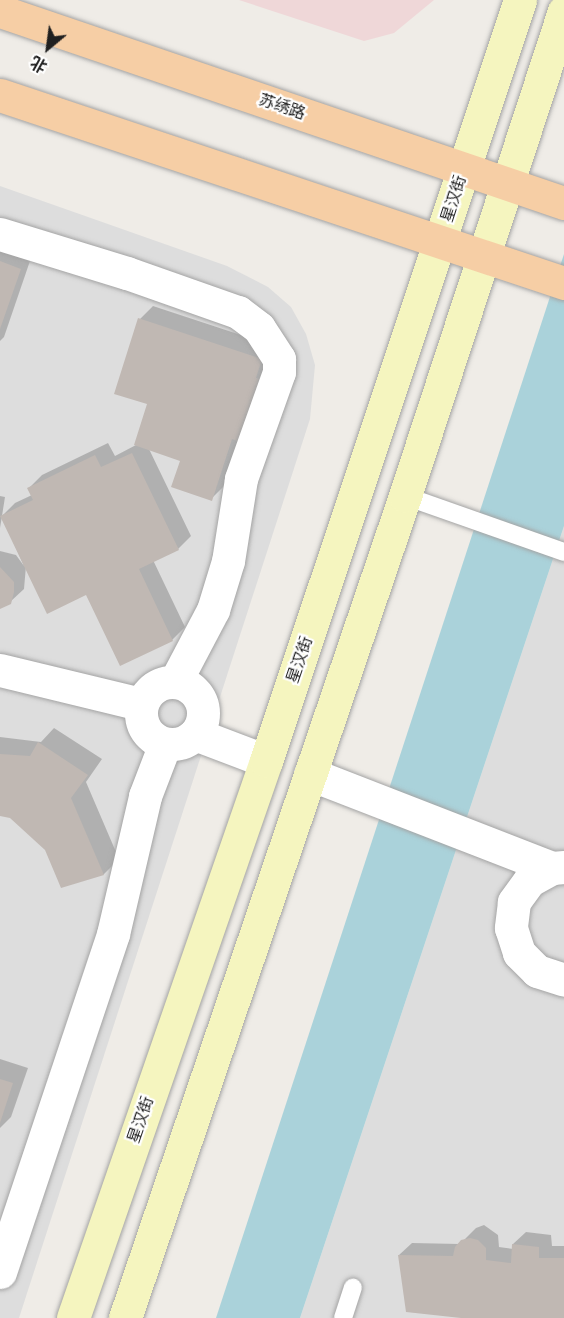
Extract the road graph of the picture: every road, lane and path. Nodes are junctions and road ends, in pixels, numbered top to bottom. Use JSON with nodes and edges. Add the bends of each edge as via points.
{"nodes":[{"id":1,"x":520,"y":0,"type":"edge"},
{"id":2,"x":0,"y":11,"type":"edge"},
{"id":3,"x":564,"y":11,"type":"edge"},
{"id":4,"x":0,"y":95,"type":"edge"},
{"id":5,"x":464,"y":168,"type":"junction"},
{"id":6,"x":507,"y":183,"type":"junction"},
{"id":7,"x":560,"y":202,"type":"edge"},
{"id":8,"x":0,"y":234,"type":"edge"},
{"id":9,"x":440,"y":242,"type":"junction"},
{"id":10,"x":482,"y":256,"type":"junction"},
{"id":11,"x":564,"y":283,"type":"edge"},
{"id":12,"x":405,"y":496,"type":"junction"},
{"id":13,"x":564,"y":552,"type":"edge"},
{"id":14,"x":0,"y":670,"type":"edge"},
{"id":15,"x":175,"y":682,"type":"junction"},
{"id":16,"x":141,"y":704,"type":"junction"},
{"id":17,"x":180,"y":739,"type":"junction"},
{"id":18,"x":266,"y":761,"type":"junction"},
{"id":19,"x":310,"y":774,"type":"junction"},
{"id":20,"x":558,"y":868,"type":"edge"},
{"id":21,"x":564,"y":980,"type":"edge"},
{"id":22,"x":0,"y":1272,"type":"edge"},
{"id":23,"x":353,"y":1288,"type":"dead end"},
{"id":24,"x":73,"y":1318,"type":"edge"},
{"id":25,"x":125,"y":1318,"type":"edge"},
{"id":26,"x":343,"y":1318,"type":"edge"}],
"edges":[{"from":1,"to":5,"type":"main road","name":"星汉街"},
{"from":2,"to":5,"type":"main road","name":"苏绣路"},
{"from":3,"to":6,"type":"main road"},
{"from":4,"to":9,"type":"main road"},
{"from":5,"to":6,"type":"main road","name":"苏绣路"},
{"from":5,"to":9,"type":"main road","name":"星汉街"},
{"from":6,"to":7,"type":"main road","name":"苏绣路"},
{"from":6,"to":10,"type":"main road"},
{"from":8,"to":15,"type":"street","via":[[238,312],[259,328],[279,359],[279,372],[242,479],[228,561],[213,610]]},
{"from":9,"to":10,"type":"main road"},
{"from":9,"to":18,"type":"main road","name":"星汉街"},
{"from":10,"to":11,"type":"main road"},
{"from":10,"to":12,"type":"main road"},
{"from":12,"to":13,"type":"lane"},
{"from":12,"to":19,"type":"main road"},
{"from":14,"to":16,"type":"street"},
{"from":15,"to":16,"type":"street","via":[[154,687]]},
{"from":15,"to":17,"type":"street","via":[[193,690],[203,707],[201,726]]},
{"from":16,"to":17,"type":"street","via":[[140,715],[147,734]]},
{"from":17,"to":18,"type":"street"},
{"from":17,"to":22,"type":"street","via":[[145,796],[113,934]]},
{"from":18,"to":24,"type":"main road","name":"星汉街"},
{"from":19,"to":20,"type":"street"},
{"from":19,"to":25,"type":"main road"},
{"from":20,"to":21,"type":"street","via":[[530,881],[514,902],[511,928],[519,953],[537,971]]},
{"from":23,"to":26,"type":"lane"}]}
